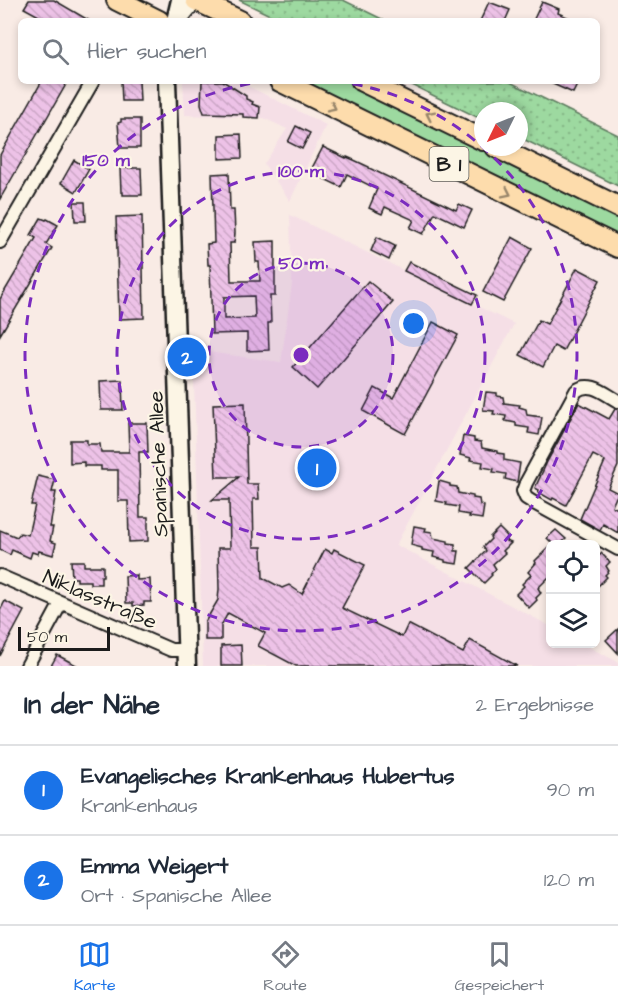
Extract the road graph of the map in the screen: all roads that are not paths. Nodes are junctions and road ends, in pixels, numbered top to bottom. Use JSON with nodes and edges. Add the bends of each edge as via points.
{"nodes":[{"id":1,"x":117,"y":0,"type":"edge"},
{"id":2,"x":180,"y":0,"type":"edge"},
{"id":3,"x":197,"y":0,"type":"edge"},
{"id":4,"x":153,"y":18,"type":"edge"},
{"id":5,"x":177,"y":18,"type":"edge"},
{"id":6,"x":180,"y":18,"type":"edge"},
{"id":7,"x":234,"y":18,"type":"edge"},
{"id":8,"x":91,"y":84,"type":"edge"},
{"id":9,"x":167,"y":84,"type":"edge"},
{"id":10,"x":286,"y":84,"type":"edge"},
{"id":11,"x":368,"y":84,"type":"edge"},
{"id":12,"x":474,"y":136,"type":"edge"},
{"id":13,"x":514,"y":156,"type":"edge"},
{"id":14,"x":618,"y":207,"type":"edge"},
{"id":15,"x":0,"y":242,"type":"edge"},
{"id":16,"x":618,"y":247,"type":"edge"},
{"id":17,"x":618,"y":401,"type":"edge"},
{"id":18,"x":618,"y":549,"type":"edge"},
{"id":19,"x":0,"y":576,"type":"edge"},
{"id":20,"x":61,"y":603,"type":"junction"},
{"id":21,"x":186,"y":658,"type":"edge"},
{"id":22,"x":27,"y":666,"type":"edge"}],
"edges":[{"from":1,"to":4,"type":"main road"},
{"from":2,"to":5,"type":"main road"},
{"from":3,"to":6,"type":"street"},
{"from":3,"to":7,"type":"main road"},
{"from":8,"to":15,"type":"street"},
{"from":9,"to":21,"type":"main road","name":"Spanische Allee"},
{"from":10,"to":16,"type":"main road","number":"B 1","one_way":true},
{"from":12,"to":11,"type":"main road","number":"B 1","one_way":true},
{"from":13,"to":14,"type":"main road","number":"B 1"},
{"from":17,"to":18,"type":"street","via":[[591,387],[580,388],[523,491],[534,503]]},
{"from":19,"to":20,"type":"street","name":"Niklasstraße"},
{"from":20,"to":21,"type":"street","name":"Niklasstraße"},
{"from":20,"to":22,"type":"street"}]}
